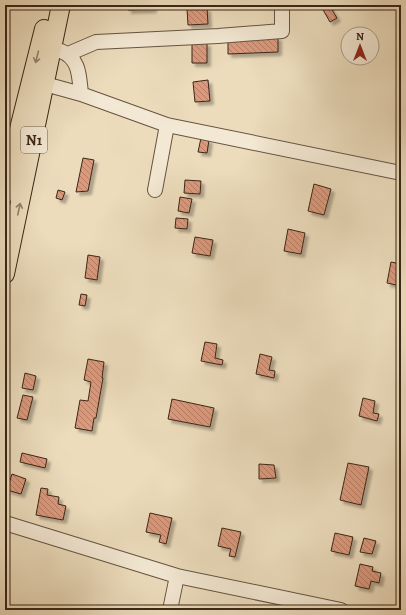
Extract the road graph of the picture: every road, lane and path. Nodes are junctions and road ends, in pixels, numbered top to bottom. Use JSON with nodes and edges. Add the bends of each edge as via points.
{"nodes":[{"id":1,"x":49,"y":5,"type":"edge"},
{"id":2,"x":62,"y":5,"type":"edge"},
{"id":3,"x":282,"y":5,"type":"edge"},
{"id":4,"x":60,"y":50,"type":"junction"},
{"id":5,"x":45,"y":84,"type":"junction"},
{"id":6,"x":81,"y":94,"type":"junction"},
{"id":7,"x":167,"y":125,"type":"junction"},
{"id":8,"x":401,"y":173,"type":"edge"},
{"id":9,"x":155,"y":190,"type":"dead end"},
{"id":10,"x":5,"y":194,"type":"edge"},
{"id":11,"x":5,"y":274,"type":"edge"},
{"id":12,"x":5,"y":523,"type":"edge"},
{"id":13,"x":177,"y":576,"type":"junction"},
{"id":14,"x":170,"y":610,"type":"edge"},
{"id":15,"x":341,"y":610,"type":"edge"}],
"edges":[{"from":1,"to":10,"type":"main road","number":"N1","one_way":true},
{"from":2,"to":4,"type":"main road","number":"N1"},
{"from":3,"to":4,"type":"street","via":[[282,31],[96,42]]},
{"from":4,"to":5,"type":"main road","number":"N1"},
{"from":4,"to":6,"type":"street","via":[[79,70]]},
{"from":5,"to":6,"type":"street"},
{"from":11,"to":5,"type":"main road","number":"N1","one_way":true},
{"from":6,"to":7,"type":"street"},
{"from":7,"to":8,"type":"street"},
{"from":7,"to":9,"type":"street"},
{"from":12,"to":13,"type":"street"},
{"from":13,"to":14,"type":"street"},
{"from":13,"to":15,"type":"street"}]}
